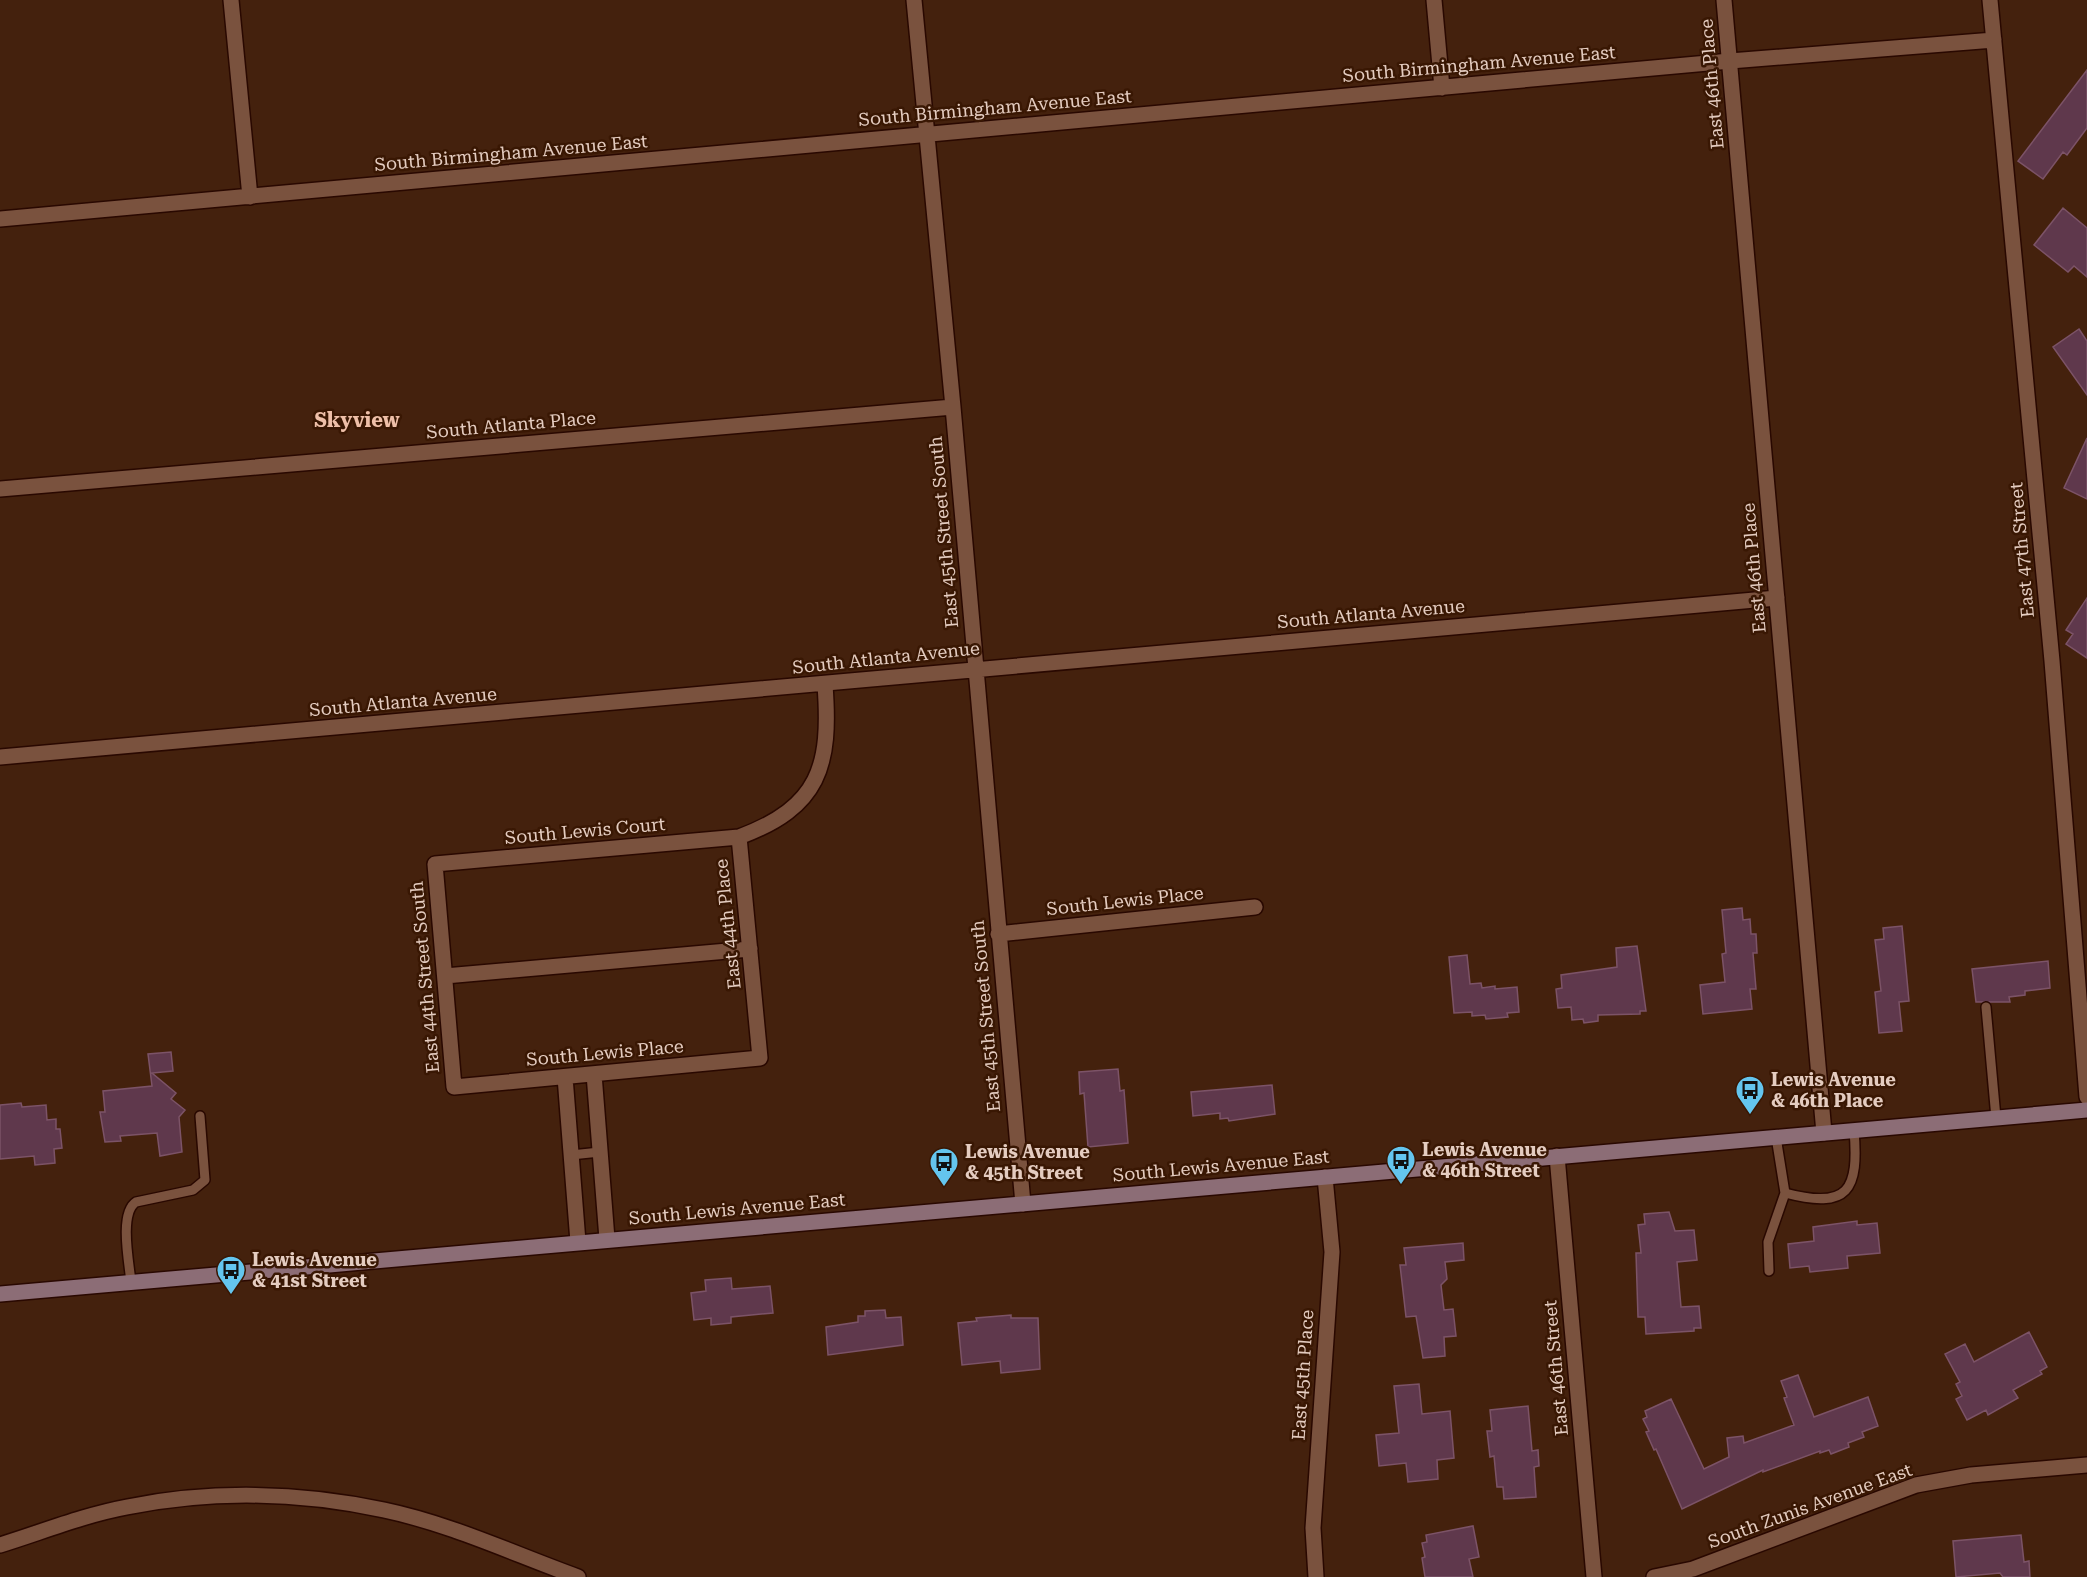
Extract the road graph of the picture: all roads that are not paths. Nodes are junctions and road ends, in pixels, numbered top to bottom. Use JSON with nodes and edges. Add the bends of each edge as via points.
{"nodes":[{"id":1,"x":231,"y":0,"type":"edge"},
{"id":2,"x":914,"y":0,"type":"edge"},
{"id":3,"x":1434,"y":0,"type":"edge"},
{"id":4,"x":1724,"y":0,"type":"edge"},
{"id":5,"x":1990,"y":0,"type":"edge"},
{"id":6,"x":1994,"y":40,"type":"junction"},
{"id":7,"x":1730,"y":61,"type":"junction"},
{"id":8,"x":1442,"y":88,"type":"junction"},
{"id":9,"x":927,"y":133,"type":"junction"},
{"id":10,"x":249,"y":196,"type":"junction"},
{"id":11,"x":0,"y":219,"type":"edge"},
{"id":12,"x":953,"y":407,"type":"junction"},
{"id":13,"x":0,"y":489,"type":"edge"},
{"id":14,"x":1777,"y":598,"type":"junction"},
{"id":15,"x":975,"y":668,"type":"junction"},
{"id":16,"x":825,"y":685,"type":"junction"},
{"id":17,"x":0,"y":757,"type":"edge"},
{"id":18,"x":739,"y":837,"type":"junction"},
{"id":19,"x":435,"y":864,"type":"joint"},
{"id":20,"x":1255,"y":907,"type":"dead end"},
{"id":21,"x":998,"y":934,"type":"junction"},
{"id":22,"x":750,"y":949,"type":"junction"},
{"id":23,"x":445,"y":976,"type":"junction"},
{"id":24,"x":1986,"y":1007,"type":"dead end"},
{"id":25,"x":760,"y":1058,"type":"joint"},
{"id":26,"x":594,"y":1074,"type":"junction"},
{"id":27,"x":565,"y":1077,"type":"junction"},
{"id":28,"x":454,"y":1087,"type":"joint"},
{"id":29,"x":2087,"y":1097,"type":"edge"},
{"id":30,"x":2087,"y":1110,"type":"edge"},
{"id":31,"x":200,"y":1116,"type":"dead end"},
{"id":32,"x":1996,"y":1118,"type":"junction"},
{"id":33,"x":1854,"y":1130,"type":"junction"},
{"id":34,"x":1824,"y":1133,"type":"junction"},
{"id":35,"x":1776,"y":1137,"type":"junction"},
{"id":36,"x":600,"y":1152,"type":"junction"},
{"id":37,"x":571,"y":1155,"type":"junction"},
{"id":38,"x":1557,"y":1156,"type":"junction"},
{"id":39,"x":1325,"y":1177,"type":"junction"},
{"id":40,"x":1785,"y":1193,"type":"junction"},
{"id":41,"x":1023,"y":1204,"type":"junction"},
{"id":42,"x":607,"y":1239,"type":"junction"},
{"id":43,"x":578,"y":1242,"type":"junction"},
{"id":44,"x":1769,"y":1271,"type":"dead end"},
{"id":45,"x":131,"y":1282,"type":"junction"},
{"id":46,"x":0,"y":1294,"type":"edge"},
{"id":47,"x":2087,"y":1465,"type":"edge"},
{"id":48,"x":0,"y":1545,"type":"edge"},
{"id":49,"x":578,"y":1577,"type":"edge"},
{"id":50,"x":1316,"y":1577,"type":"edge"},
{"id":51,"x":1594,"y":1577,"type":"edge"},
{"id":52,"x":1654,"y":1577,"type":"edge"}],
"edges":[{"from":1,"to":10,"type":"street"},
{"from":2,"to":9,"type":"street","name":"East 45th Street South"},
{"from":3,"to":8,"type":"street"},
{"from":4,"to":7,"type":"street","name":"East 46th Place"},
{"from":5,"to":6,"type":"street","name":"East 47th Street"},
{"from":6,"to":7,"type":"street","name":"South Birmingham Avenue East"},
{"from":6,"to":29,"type":"street","name":"East 47th Street","via":[[2052,661]]},
{"from":7,"to":8,"type":"street","name":"South Birmingham Avenue East"},
{"from":7,"to":14,"type":"street","name":"East 46th Place"},
{"from":8,"to":9,"type":"street","name":"South Birmingham Avenue East"},
{"from":9,"to":10,"type":"street","name":"South Birmingham Avenue East"},
{"from":9,"to":12,"type":"street","name":"East 45th Street South"},
{"from":10,"to":11,"type":"street","name":"South Birmingham Avenue East"},
{"from":12,"to":13,"type":"street","name":"South Atlanta Place"},
{"from":12,"to":15,"type":"street","name":"East 45th Street South"},
{"from":14,"to":15,"type":"street","name":"South Atlanta Avenue"},
{"from":14,"to":34,"type":"street","name":"East 46th Place"},
{"from":15,"to":16,"type":"street","name":"South Atlanta Avenue"},
{"from":15,"to":21,"type":"street","name":"East 45th Street South"},
{"from":16,"to":17,"type":"street","name":"South Atlanta Avenue"},
{"from":16,"to":18,"type":"street","name":"East 44th Place","via":[[827,740],[820,768],[804,796],[782,817]]},
{"from":18,"to":19,"type":"street","name":"South Lewis Court"},
{"from":18,"to":22,"type":"street","name":"East 44th Place"},
{"from":19,"to":23,"type":"street","name":"East 44th Street South"},
{"from":20,"to":21,"type":"street","name":"South Lewis Place"},
{"from":21,"to":41,"type":"street","name":"East 45th Street South"},
{"from":22,"to":23,"type":"street"},
{"from":22,"to":25,"type":"street","name":"East 44th Place"},
{"from":23,"to":28,"type":"street","name":"East 44th Street South"},
{"from":24,"to":32,"type":"lane"},
{"from":25,"to":26,"type":"street","name":"South Lewis Place"},
{"from":26,"to":27,"type":"street","name":"South Lewis Place"},
{"from":26,"to":36,"type":"street"},
{"from":27,"to":28,"type":"street","name":"South Lewis Place"},
{"from":27,"to":37,"type":"street"},
{"from":30,"to":32,"type":"main road","name":"South Lewis Avenue East"},
{"from":31,"to":45,"type":"lane","via":[[205,1180],[193,1190],[130,1206],[126,1217]]},
{"from":32,"to":33,"type":"main road","name":"South Lewis Avenue East"},
{"from":33,"to":34,"type":"main road","name":"South Lewis Avenue East"},
{"from":33,"to":40,"type":"lane","via":[[1857,1164],[1852,1184],[1845,1192],[1821,1199]]},
{"from":34,"to":35,"type":"main road","name":"South Lewis Avenue East"},
{"from":35,"to":38,"type":"main road","name":"South Lewis Avenue East"},
{"from":35,"to":40,"type":"lane"},
{"from":36,"to":37,"type":"lane"},
{"from":36,"to":42,"type":"street"},
{"from":37,"to":43,"type":"street"},
{"from":38,"to":39,"type":"main road","name":"South Lewis Avenue East"},
{"from":38,"to":51,"type":"street","name":"East 46th Street"},
{"from":39,"to":41,"type":"main road","name":"South Lewis Avenue East"},
{"from":39,"to":50,"type":"street","name":"East 45th Place","via":[[1332,1252],[1313,1528]]},
{"from":40,"to":44,"type":"lane","via":[[1768,1242]]},
{"from":41,"to":42,"type":"main road","name":"South Lewis Avenue East"},
{"from":42,"to":43,"type":"main road","name":"South Lewis Avenue East"},
{"from":43,"to":45,"type":"main road","name":"South Lewis Avenue East"},
{"from":45,"to":46,"type":"main road","name":"South Lewis Avenue East"},
{"from":47,"to":52,"type":"street","name":"South Zunis Avenue East","via":[[1971,1475],[1916,1485],[1693,1569]]},
{"from":48,"to":49,"type":"street","via":[[125,1507],[188,1498],[261,1495],[386,1510],[450,1529]]}]}
